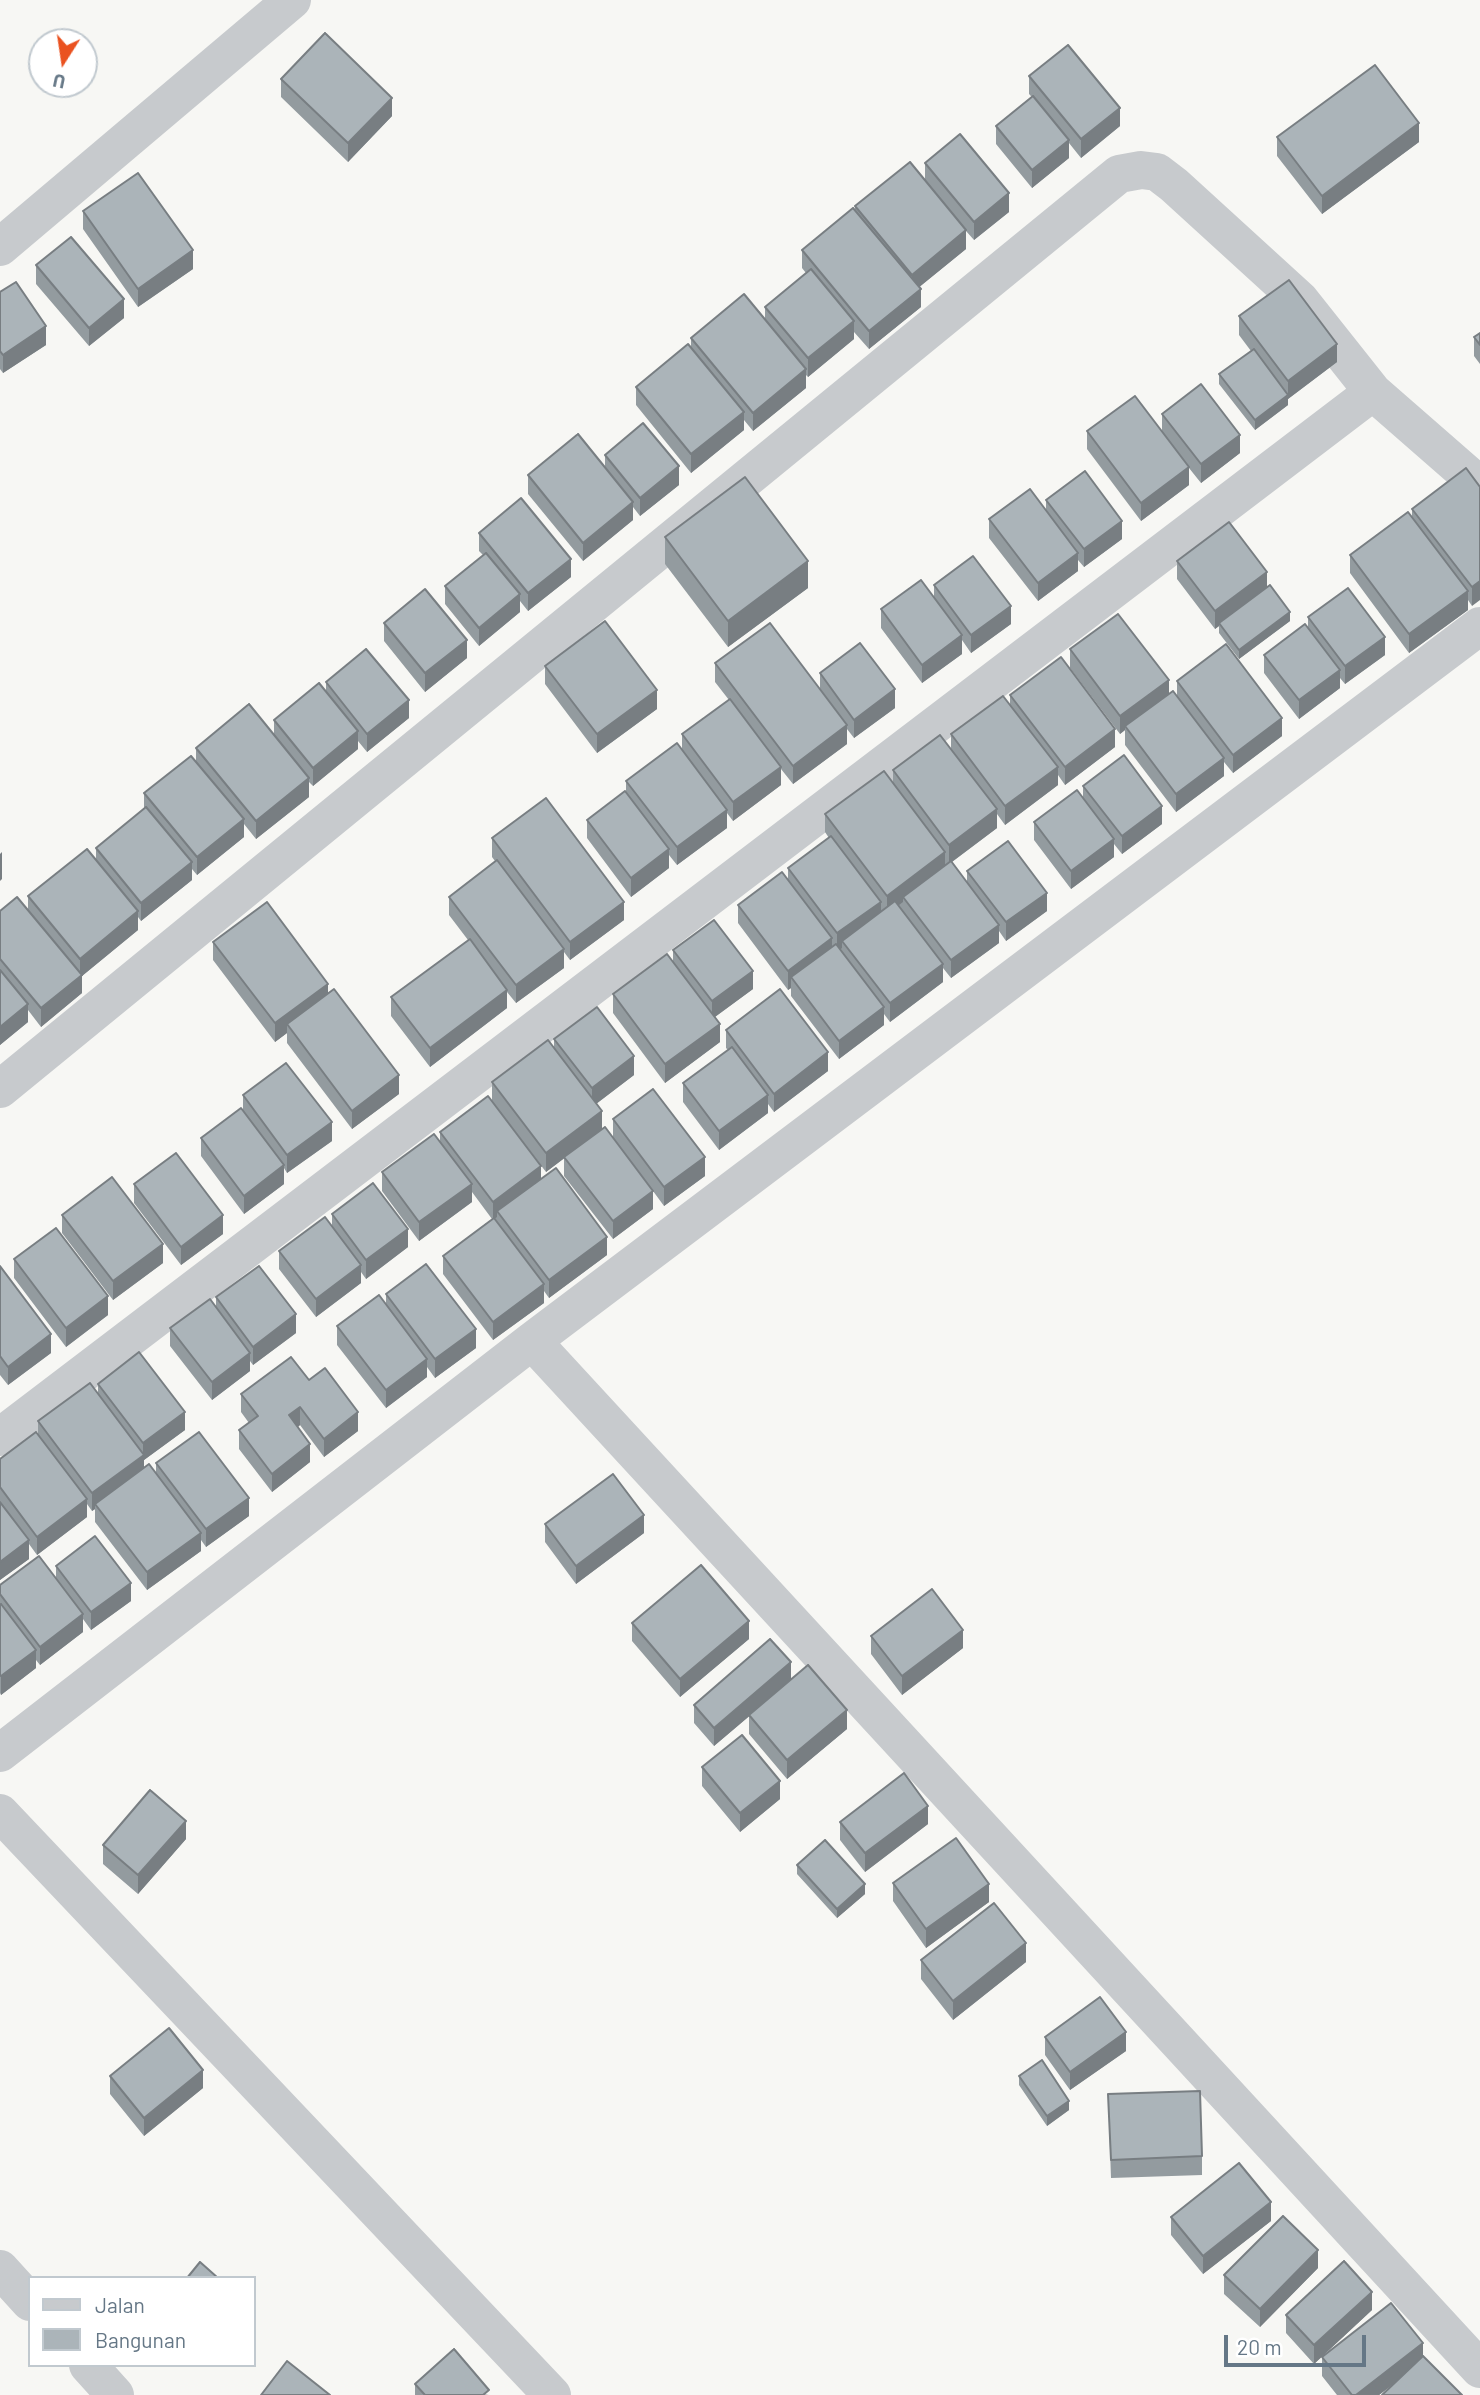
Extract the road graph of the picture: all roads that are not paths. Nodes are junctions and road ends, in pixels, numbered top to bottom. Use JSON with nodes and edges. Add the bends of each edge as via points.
{"nodes":[{"id":1,"x":292,"y":0,"type":"edge"},
{"id":2,"x":0,"y":247,"type":"edge"},
{"id":3,"x":1373,"y":392,"type":"junction"},
{"id":4,"x":1478,"y":484,"type":"edge"},
{"id":5,"x":1480,"y":626,"type":"edge"},
{"id":6,"x":0,"y":1090,"type":"edge"},
{"id":7,"x":531,"y":1341,"type":"junction"},
{"id":8,"x":0,"y":1437,"type":"edge"},
{"id":9,"x":0,"y":1753,"type":"edge"},
{"id":10,"x":0,"y":1813,"type":"edge"},
{"id":11,"x":0,"y":2269,"type":"edge"},
{"id":12,"x":28,"y":2300,"type":"edge"},
{"id":13,"x":90,"y":2367,"type":"edge"},
{"id":14,"x":1480,"y":2369,"type":"edge"},
{"id":15,"x":115,"y":2395,"type":"edge"},
{"id":16,"x":552,"y":2395,"type":"edge"}],
"edges":[{"from":1,"to":2,"type":"street"},
{"from":3,"to":4,"type":"street"},
{"from":3,"to":6,"type":"street","via":[[1300,300],[1174,185],[1157,172],[1119,174]]},
{"from":3,"to":8,"type":"street"},
{"from":5,"to":7,"type":"street"},
{"from":7,"to":9,"type":"street"},
{"from":7,"to":14,"type":"street"},
{"from":10,"to":16,"type":"street"},
{"from":11,"to":12,"type":"street"},
{"from":13,"to":15,"type":"street"}]}
